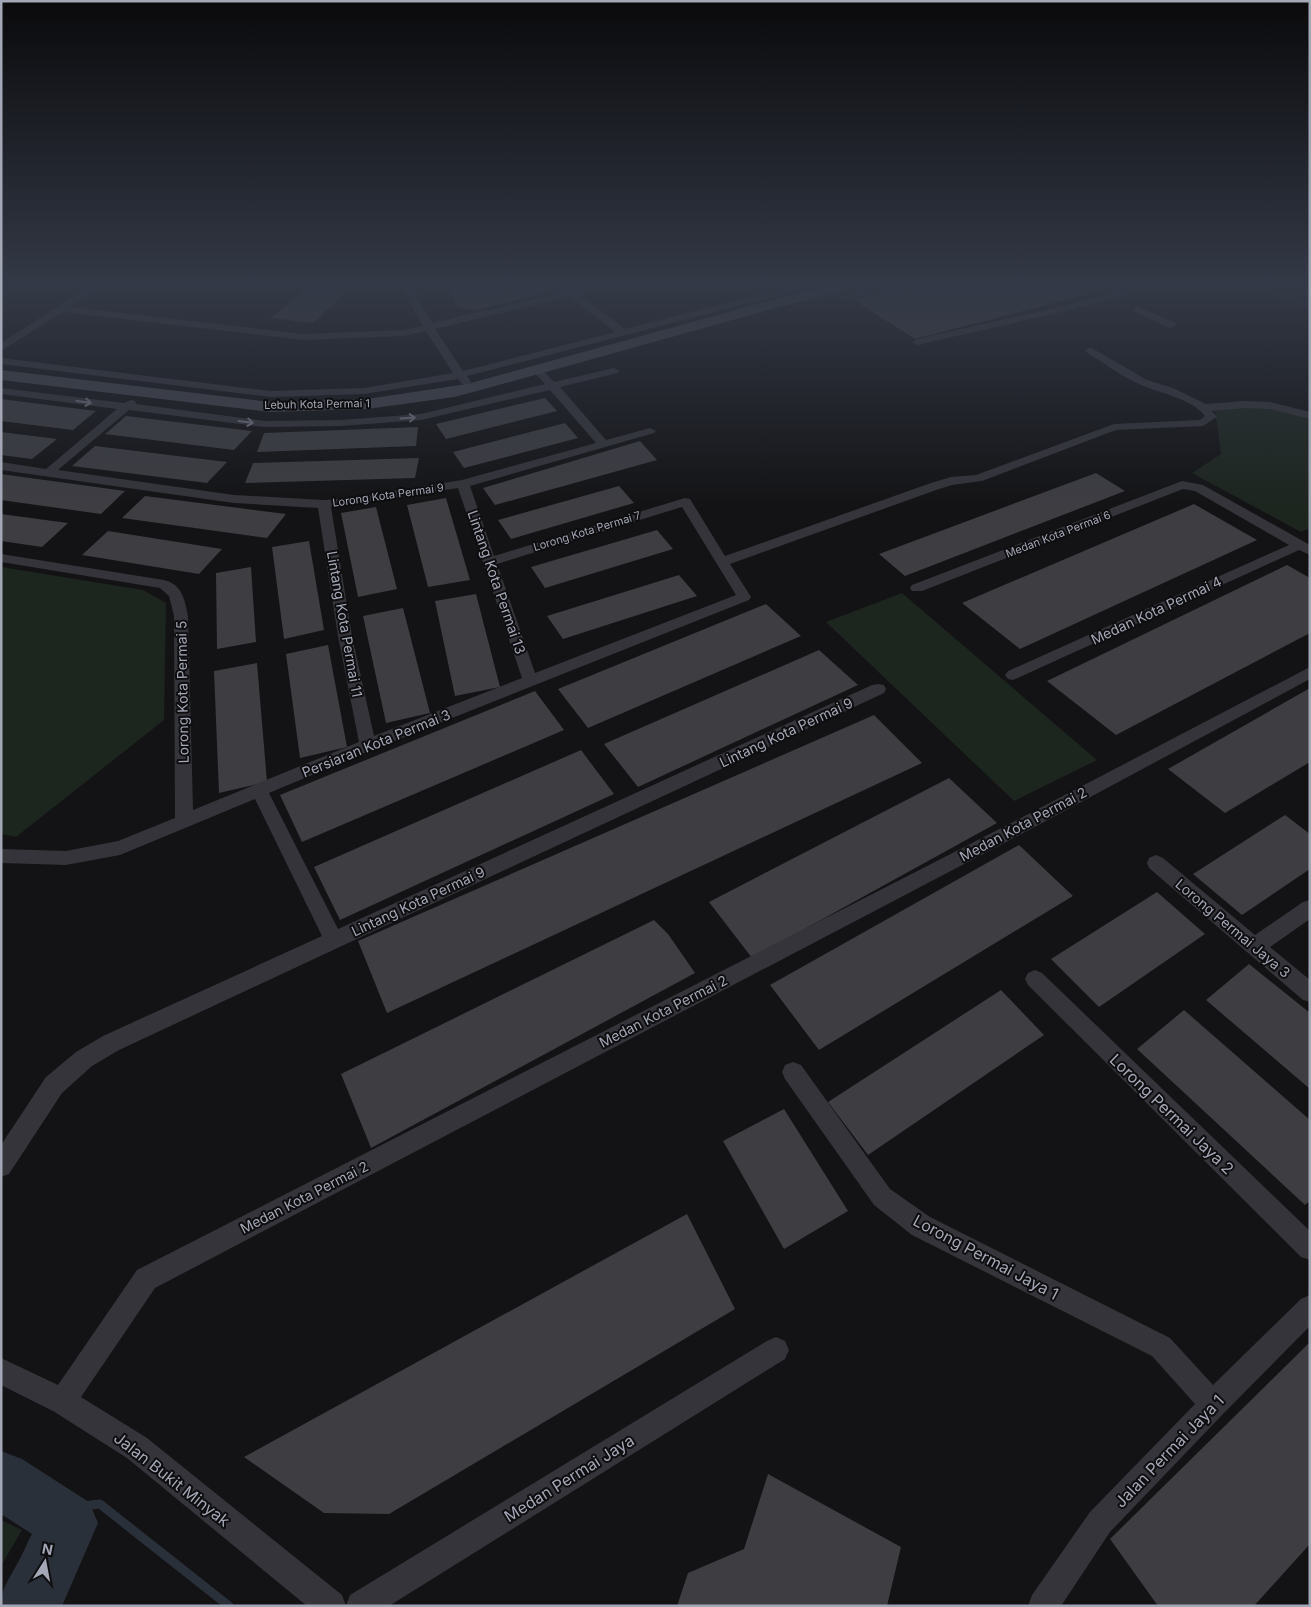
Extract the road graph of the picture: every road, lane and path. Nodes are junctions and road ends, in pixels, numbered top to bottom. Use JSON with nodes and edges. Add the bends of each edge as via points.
{"nodes":[{"id":1,"x":449,"y":358,"type":"edge"},
{"id":2,"x":524,"y":358,"type":"edge"},
{"id":3,"x":580,"y":358,"type":"edge"},
{"id":4,"x":1103,"y":358,"type":"edge"},
{"id":5,"x":1,"y":361,"type":"edge"},
{"id":6,"x":537,"y":370,"type":"junction"},
{"id":7,"x":614,"y":371,"type":"dead end"},
{"id":8,"x":1,"y":375,"type":"edge"},
{"id":9,"x":460,"y":375,"type":"junction"},
{"id":10,"x":551,"y":386,"type":"junction"},
{"id":11,"x":471,"y":388,"type":"junction"},
{"id":12,"x":1,"y":391,"type":"edge"},
{"id":13,"x":145,"y":392,"type":"junction"},
{"id":14,"x":126,"y":407,"type":"junction"},
{"id":15,"x":1204,"y":408,"type":"junction"},
{"id":16,"x":1310,"y":416,"type":"edge"},
{"id":17,"x":650,"y":430,"type":"dead end"},
{"id":18,"x":603,"y":444,"type":"junction"},
{"id":19,"x":1,"y":466,"type":"edge"},
{"id":20,"x":50,"y":472,"type":"junction"},
{"id":21,"x":463,"y":484,"type":"junction"},
{"id":22,"x":324,"y":504,"type":"junction"},
{"id":23,"x":1304,"y":548,"type":"edge"},
{"id":24,"x":1,"y":558,"type":"edge"},
{"id":25,"x":489,"y":562,"type":"junction"},
{"id":26,"x":722,"y":562,"type":"junction"},
{"id":27,"x":917,"y":588,"type":"dead end"},
{"id":28,"x":1310,"y":672,"type":"edge"},
{"id":29,"x":1013,"y":675,"type":"dead end"},
{"id":30,"x":530,"y":680,"type":"junction"},
{"id":31,"x":878,"y":689,"type":"dead end"},
{"id":32,"x":368,"y":745,"type":"junction"},
{"id":33,"x":259,"y":791,"type":"junction"},
{"id":34,"x":184,"y":821,"type":"junction"},
{"id":35,"x":4,"y":860,"type":"edge"},
{"id":36,"x":1156,"y":863,"type":"dead end"},
{"id":37,"x":1310,"y":908,"type":"edge"},
{"id":38,"x":334,"y":940,"type":"junction"},
{"id":39,"x":1255,"y":946,"type":"junction"},
{"id":40,"x":1035,"y":979,"type":"dead end"},
{"id":41,"x":1310,"y":993,"type":"edge"},
{"id":42,"x":792,"y":1072,"type":"dead end"},
{"id":43,"x":1,"y":1166,"type":"edge"},
{"id":44,"x":1310,"y":1248,"type":"edge"},
{"id":45,"x":1310,"y":1308,"type":"edge"},
{"id":46,"x":776,"y":1350,"type":"dead end"},
{"id":47,"x":1,"y":1371,"type":"edge"},
{"id":48,"x":64,"y":1401,"type":"junction"},
{"id":49,"x":1213,"y":1404,"type":"junction"},
{"id":50,"x":331,"y":1606,"type":"edge"},
{"id":51,"x":362,"y":1606,"type":"edge"},
{"id":52,"x":1043,"y":1606,"type":"edge"}],
"edges":[{"from":1,"to":9,"type":"street"},
{"from":2,"to":9,"type":"street","name":"Lebuh Kota Permai 1"},
{"from":3,"to":6,"type":"street","name":"Lebuh Kota Permai 1"},
{"from":4,"to":15,"type":"street","via":[[1143,382],[1170,390]]},
{"from":5,"to":9,"type":"street","name":"Lebuh Kota Permai 1","via":[[272,394],[364,390]]},
{"from":6,"to":10,"type":"street"},
{"from":6,"to":11,"type":"street","name":"Lebuh Kota Permai 1"},
{"from":7,"to":10,"type":"street","name":"Lebuh Kota Permai 1"},
{"from":8,"to":13,"type":"street","name":"Lebuh Kota Permai 1"},
{"from":9,"to":11,"type":"street"},
{"from":14,"to":10,"type":"street","name":"Lebuh Kota Permai 1","one_way":true,"via":[[265,424],[341,423],[420,418]]},
{"from":10,"to":18,"type":"street"},
{"from":11,"to":13,"type":"street","name":"Lebuh Kota Permai 1","via":[[367,404],[270,407]]},
{"from":12,"to":14,"type":"street","name":"Lebuh Kota Permai 1","one_way":true},
{"from":13,"to":14,"type":"street"},
{"from":14,"to":20,"type":"street"},
{"from":15,"to":16,"type":"street","via":[[1253,403],[1288,407]]},
{"from":15,"to":26,"type":"street","via":[[1211,417],[1203,423],[1108,429],[978,478],[935,486]]},
{"from":17,"to":18,"type":"street","name":"Lorong Kota Permai 9"},
{"from":18,"to":21,"type":"street","name":"Lorong Kota Permai 9"},
{"from":19,"to":20,"type":"street","name":"Lorong Kota Permai 9"},
{"from":20,"to":22,"type":"street","name":"Lorong Kota Permai 9","via":[[234,499]]},
{"from":21,"to":22,"type":"street","name":"Lorong Kota Permai 9"},
{"from":21,"to":25,"type":"street","name":"Lintang Kota Permai 13"},
{"from":22,"to":32,"type":"street","name":"Lintang Kota Permai 11","via":[[345,636]]},
{"from":23,"to":27,"type":"street","name":"Medan Kota Permai 6","via":[[1199,488],[1182,485]]},
{"from":23,"to":29,"type":"street","name":"Medan Kota Permai 4"},
{"from":24,"to":34,"type":"street","name":"Lorong Kota Permai 5","via":[[164,584],[176,594],[181,616]]},
{"from":25,"to":26,"type":"street","name":"Lorong Kota Permai 7","via":[[685,502]]},
{"from":25,"to":30,"type":"street","name":"Lintang Kota Permai 13"},
{"from":26,"to":30,"type":"street","name":"Persiaran Kota Permai 3","via":[[744,597]]},
{"from":28,"to":48,"type":"street","name":"Medan Kota Permai 2","via":[[1023,825],[146,1279]]},
{"from":30,"to":32,"type":"street","name":"Persiaran Kota Permai 3"},
{"from":31,"to":38,"type":"street","name":"Lintang Kota Permai 9"},
{"from":32,"to":33,"type":"street","name":"Persiaran Kota Permai 3"},
{"from":33,"to":34,"type":"street","name":"Persiaran Kota Permai 3"},
{"from":33,"to":38,"type":"street"},
{"from":34,"to":35,"type":"street","name":"Persiaran Kota Permai 3","via":[[120,848],[66,858]]},
{"from":36,"to":39,"type":"street","name":"Lorong Permai Jaya 3"},
{"from":37,"to":39,"type":"street"},
{"from":38,"to":43,"type":"street","name":"Lintang Kota Permai 9","via":[[84,1058],[54,1086]]},
{"from":39,"to":41,"type":"street","name":"Lorong Permai Jaya 3"},
{"from":40,"to":44,"type":"street","name":"Lorong Permai Jaya 2"},
{"from":42,"to":49,"type":"street","name":"Lorong Permai Jaya 1","via":[[882,1197],[922,1226],[1161,1347]]},
{"from":45,"to":49,"type":"street","name":"Jalan Permai Jaya 1"},
{"from":46,"to":51,"type":"street","name":"Medan Permai Jaya"},
{"from":47,"to":48,"type":"street","name":"Jalan Bukit Minyak"},
{"from":48,"to":50,"type":"street","name":"Jalan Bukit Minyak","via":[[137,1448]]},
{"from":49,"to":52,"type":"street","name":"Jalan Permai Jaya 1","via":[[1100,1522]]}]}
